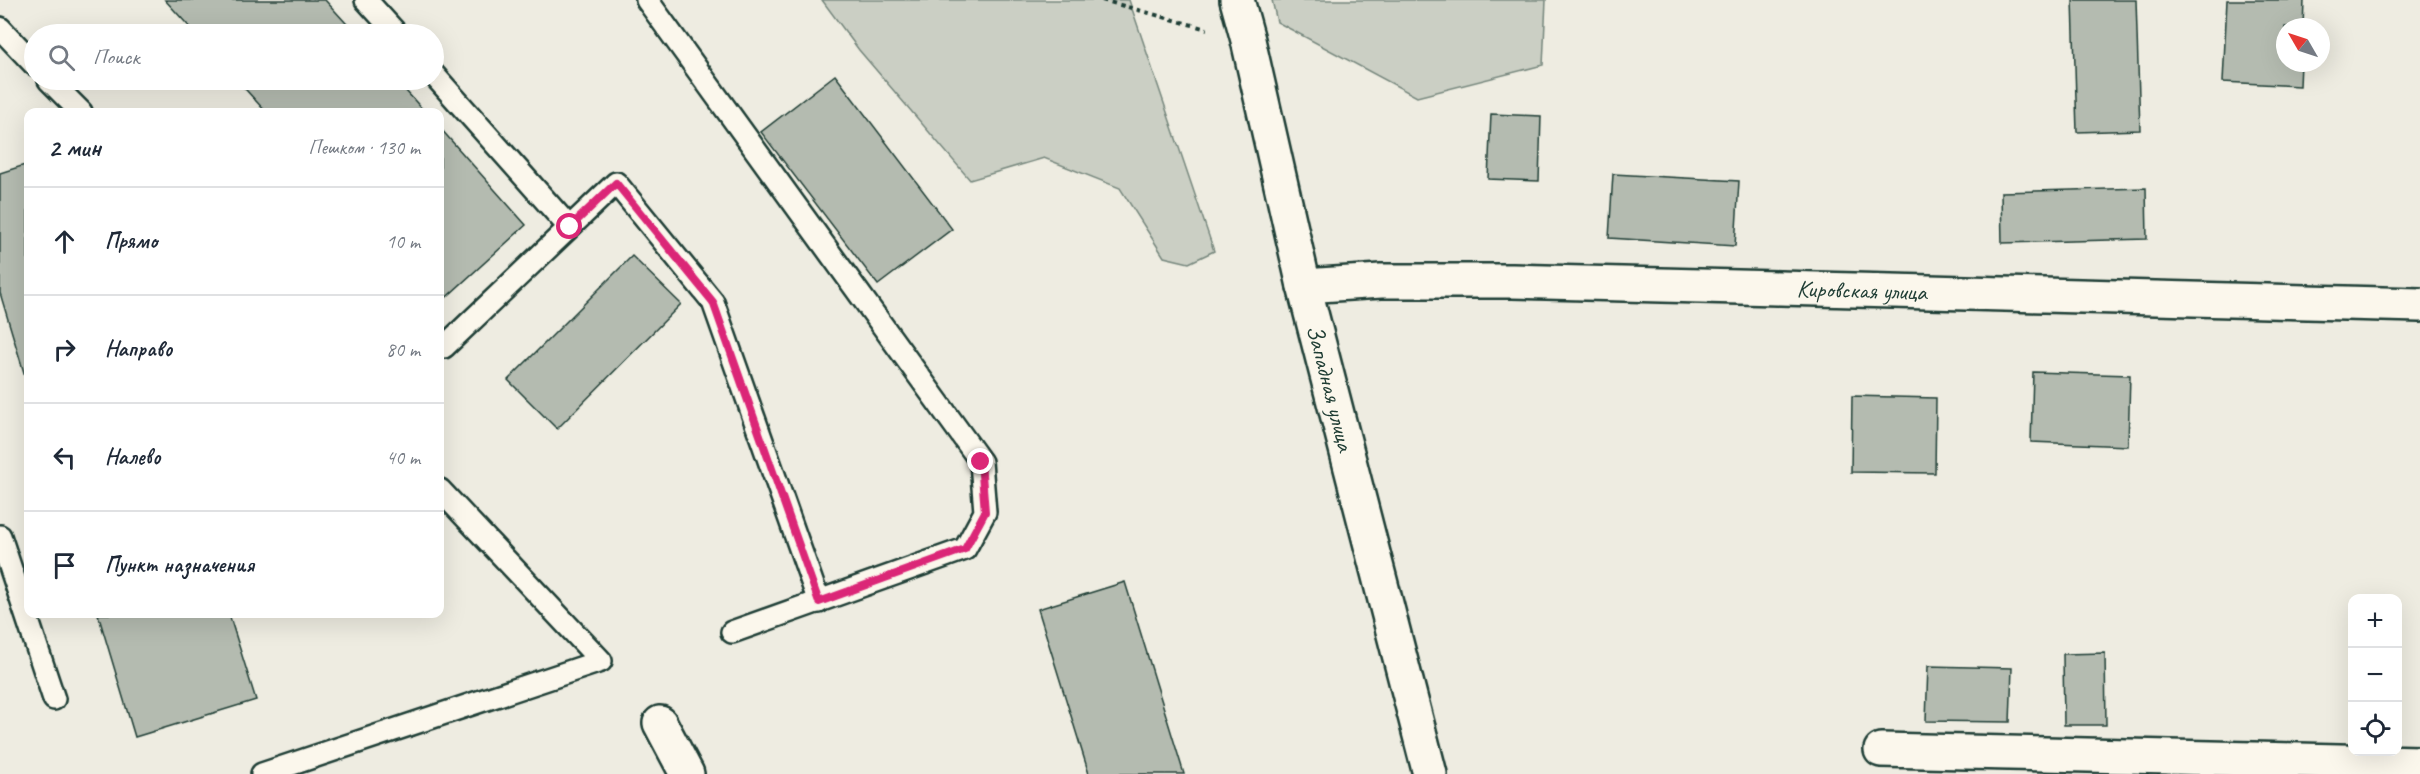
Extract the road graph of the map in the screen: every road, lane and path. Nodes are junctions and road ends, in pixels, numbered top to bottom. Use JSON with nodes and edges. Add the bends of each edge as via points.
{"nodes":[{"id":1,"x":366,"y":0,"type":"edge"},
{"id":2,"x":647,"y":0,"type":"edge"},
{"id":3,"x":1102,"y":0,"type":"edge"},
{"id":4,"x":1237,"y":0,"type":"edge"},
{"id":5,"x":388,"y":24,"type":"edge"},
{"id":6,"x":0,"y":28,"type":"edge"},
{"id":7,"x":1248,"y":40,"type":"junction"},
{"id":8,"x":24,"y":53,"type":"edge"},
{"id":9,"x":444,"y":86,"type":"edge"},
{"id":10,"x":59,"y":90,"type":"edge"},
{"id":11,"x":77,"y":108,"type":"edge"},
{"id":12,"x":570,"y":227,"type":"junction"},
{"id":13,"x":1304,"y":286,"type":"junction"},
{"id":14,"x":2420,"y":304,"type":"edge"},
{"id":15,"x":444,"y":347,"type":"dead end"},
{"id":16,"x":444,"y":494,"type":"edge"},
{"id":17,"x":0,"y":536,"type":"edge"},
{"id":18,"x":819,"y":602,"type":"junction"},
{"id":19,"x":24,"y":608,"type":"edge"},
{"id":20,"x":27,"y":618,"type":"edge"},
{"id":21,"x":732,"y":632,"type":"dead end"},
{"id":22,"x":54,"y":699,"type":"dead end"},
{"id":23,"x":660,"y":723,"type":"dead end"},
{"id":24,"x":1881,"y":750,"type":"dead end"},
{"id":25,"x":2420,"y":763,"type":"edge"},
{"id":26,"x":262,"y":774,"type":"edge"},
{"id":27,"x":687,"y":774,"type":"edge"},
{"id":28,"x":1430,"y":774,"type":"edge"}],
"edges":[{"from":1,"to":5,"type":"lane"},
{"from":2,"to":18,"type":"lane","via":[[981,462],[985,512],[965,549]]},
{"from":3,"to":7,"type":"path"},
{"from":4,"to":7,"type":"street","name":"Западная улица"},
{"from":6,"to":8,"type":"lane"},
{"from":7,"to":13,"type":"street","name":"Западная улица"},
{"from":9,"to":12,"type":"lane"},
{"from":10,"to":11,"type":"lane"},
{"from":12,"to":15,"type":"lane"},
{"from":12,"to":18,"type":"lane","via":[[616,183],[713,302]]},
{"from":13,"to":14,"type":"street","name":"Кировская улица","via":[[1381,280],[1512,281]]},
{"from":13,"to":28,"type":"street","name":"Западная улица"},
{"from":16,"to":26,"type":"lane","via":[[602,661]]},
{"from":17,"to":19,"type":"lane"},
{"from":18,"to":21,"type":"lane"},
{"from":20,"to":22,"type":"lane"},
{"from":23,"to":27,"type":"street"},
{"from":24,"to":25,"type":"street"}]}
